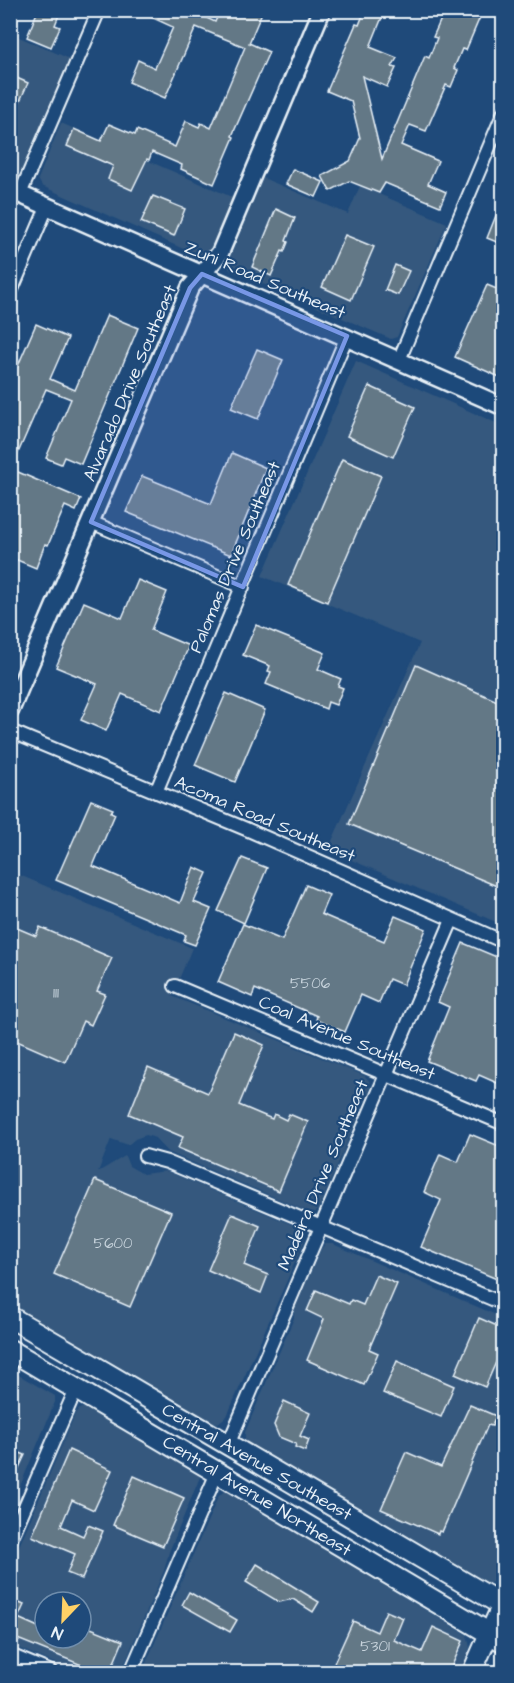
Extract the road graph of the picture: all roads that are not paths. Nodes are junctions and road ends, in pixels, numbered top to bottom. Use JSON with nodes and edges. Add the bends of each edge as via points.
{"nodes":[{"id":1,"x":99,"y":10,"type":"edge"},
{"id":2,"x":322,"y":10,"type":"edge"},
{"id":3,"x":504,"y":112,"type":"edge"},
{"id":4,"x":15,"y":192,"type":"edge"},
{"id":5,"x":47,"y":207,"type":"junction"},
{"id":6,"x":202,"y":274,"type":"junction"},
{"id":7,"x":10,"y":294,"type":"edge"},
{"id":8,"x":347,"y":336,"type":"junction"},
{"id":9,"x":399,"y":360,"type":"junction"},
{"id":10,"x":504,"y":407,"type":"edge"},
{"id":11,"x":92,"y":522,"type":"junction"},
{"id":12,"x":243,"y":587,"type":"junction"},
{"id":13,"x":10,"y":711,"type":"edge"},
{"id":14,"x":10,"y":731,"type":"edge"},
{"id":15,"x":156,"y":792,"type":"junction"},
{"id":16,"x":452,"y":920,"type":"junction"},
{"id":17,"x":504,"y":942,"type":"edge"},
{"id":18,"x":175,"y":986,"type":"dead end"},
{"id":19,"x":386,"y":1074,"type":"junction"},
{"id":20,"x":504,"y":1124,"type":"edge"},
{"id":21,"x":145,"y":1156,"type":"dead end"},
{"id":22,"x":320,"y":1227,"type":"junction"},
{"id":23,"x":504,"y":1304,"type":"edge"},
{"id":24,"x":10,"y":1317,"type":"edge"},
{"id":25,"x":10,"y":1350,"type":"edge"},
{"id":26,"x":76,"y":1389,"type":"junction"},
{"id":27,"x":228,"y":1445,"type":"junction"},
{"id":28,"x":217,"y":1473,"type":"junction"},
{"id":29,"x":10,"y":1541,"type":"edge"},
{"id":30,"x":503,"y":1604,"type":"edge"},
{"id":31,"x":496,"y":1638,"type":"edge"},
{"id":32,"x":10,"y":1655,"type":"edge"},
{"id":33,"x":51,"y":1672,"type":"edge"},
{"id":34,"x":131,"y":1672,"type":"edge"},
{"id":35,"x":472,"y":1672,"type":"edge"}],
"edges":[{"from":1,"to":4,"type":"street"},
{"from":2,"to":6,"type":"street","name":"Alvarado Drive Southeast","via":[[220,253]]},
{"from":3,"to":9,"type":"street"},
{"from":4,"to":5,"type":"street","name":"Zuni Road Southeast"},
{"from":5,"to":6,"type":"street","name":"Zuni Road Southeast"},
{"from":5,"to":7,"type":"street"},
{"from":6,"to":8,"type":"street","name":"Zuni Road Southeast"},
{"from":6,"to":11,"type":"street","name":"Alvarado Drive Southeast","via":[[190,288]]},
{"from":8,"to":9,"type":"street","name":"Zuni Road Southeast"},
{"from":8,"to":12,"type":"street","name":"Palomas Drive Southeast"},
{"from":9,"to":10,"type":"street","name":"Zuni Road Southeast"},
{"from":11,"to":12,"type":"street"},
{"from":11,"to":13,"type":"street","name":"Alvarado Drive Southeast"},
{"from":12,"to":15,"type":"street","name":"Palomas Drive Southeast"},
{"from":14,"to":15,"type":"street","name":"Acoma Road Southeast"},
{"from":15,"to":16,"type":"street","name":"Acoma Road Southeast"},
{"from":16,"to":17,"type":"street","name":"Acoma Road Southeast"},
{"from":16,"to":19,"type":"street","name":"Madeira Drive Southeast"},
{"from":18,"to":19,"type":"street","name":"Coal Avenue Southeast"},
{"from":19,"to":20,"type":"street","name":"Coal Avenue Southeast"},
{"from":19,"to":22,"type":"street","name":"Madeira Drive Southeast"},
{"from":21,"to":22,"type":"street"},
{"from":22,"to":23,"type":"street"},
{"from":22,"to":27,"type":"street","name":"Madeira Drive Southeast"},
{"from":24,"to":27,"type":"main road","name":"Central Avenue Southeast"},
{"from":25,"to":26,"type":"main road","name":"Central Avenue Northeast"},
{"from":26,"to":28,"type":"main road","name":"Central Avenue Northeast"},
{"from":26,"to":29,"type":"street"},
{"from":27,"to":30,"type":"main road","name":"Central Avenue Southeast"},
{"from":28,"to":31,"type":"main road","name":"Central Avenue Northeast"},
{"from":28,"to":34,"type":"street"},
{"from":30,"to":31,"type":"main road"},
{"from":31,"to":35,"type":"main road"},
{"from":32,"to":33,"type":"street"}]}
